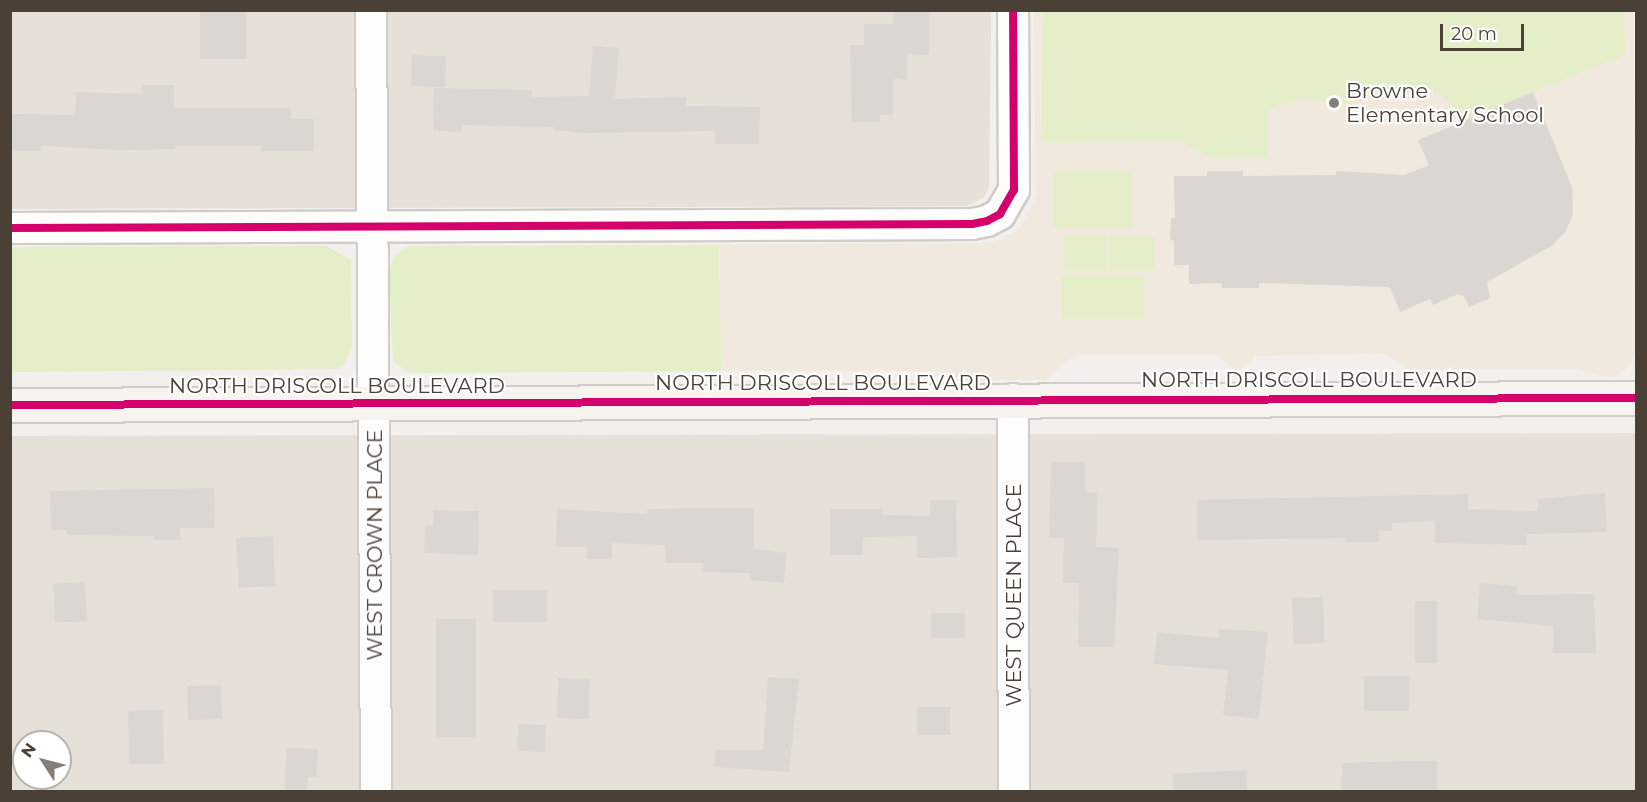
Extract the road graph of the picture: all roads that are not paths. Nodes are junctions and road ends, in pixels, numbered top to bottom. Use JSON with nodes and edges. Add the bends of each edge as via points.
{"nodes":[{"id":1,"x":370,"y":10,"type":"edge"},
{"id":2,"x":1013,"y":10,"type":"edge"},
{"id":3,"x":371,"y":225,"type":"junction"},
{"id":4,"x":10,"y":228,"type":"edge"},
{"id":5,"x":1636,"y":398,"type":"edge"},
{"id":6,"x":1013,"y":399,"type":"junction"},
{"id":7,"x":374,"y":404,"type":"junction"},
{"id":8,"x":10,"y":405,"type":"edge"},
{"id":9,"x":376,"y":792,"type":"edge"},
{"id":10,"x":1014,"y":792,"type":"edge"}],
"edges":[{"from":1,"to":3,"type":"street","name":"WEST CROWN PLACE"},
{"from":2,"to":3,"type":"street","via":[[1014,190],[1000,214],[972,224]]},
{"from":3,"to":4,"type":"street"},
{"from":3,"to":7,"type":"street","name":"WEST CROWN PLACE"},
{"from":5,"to":6,"type":"main road","name":"NORTH DRISCOLL BOULEVARD"},
{"from":6,"to":7,"type":"main road","name":"NORTH DRISCOLL BOULEVARD"},
{"from":6,"to":10,"type":"street","name":"WEST QUEEN PLACE"},
{"from":7,"to":8,"type":"main road","name":"NORTH DRISCOLL BOULEVARD"},
{"from":7,"to":9,"type":"street","name":"WEST CROWN PLACE"}]}
